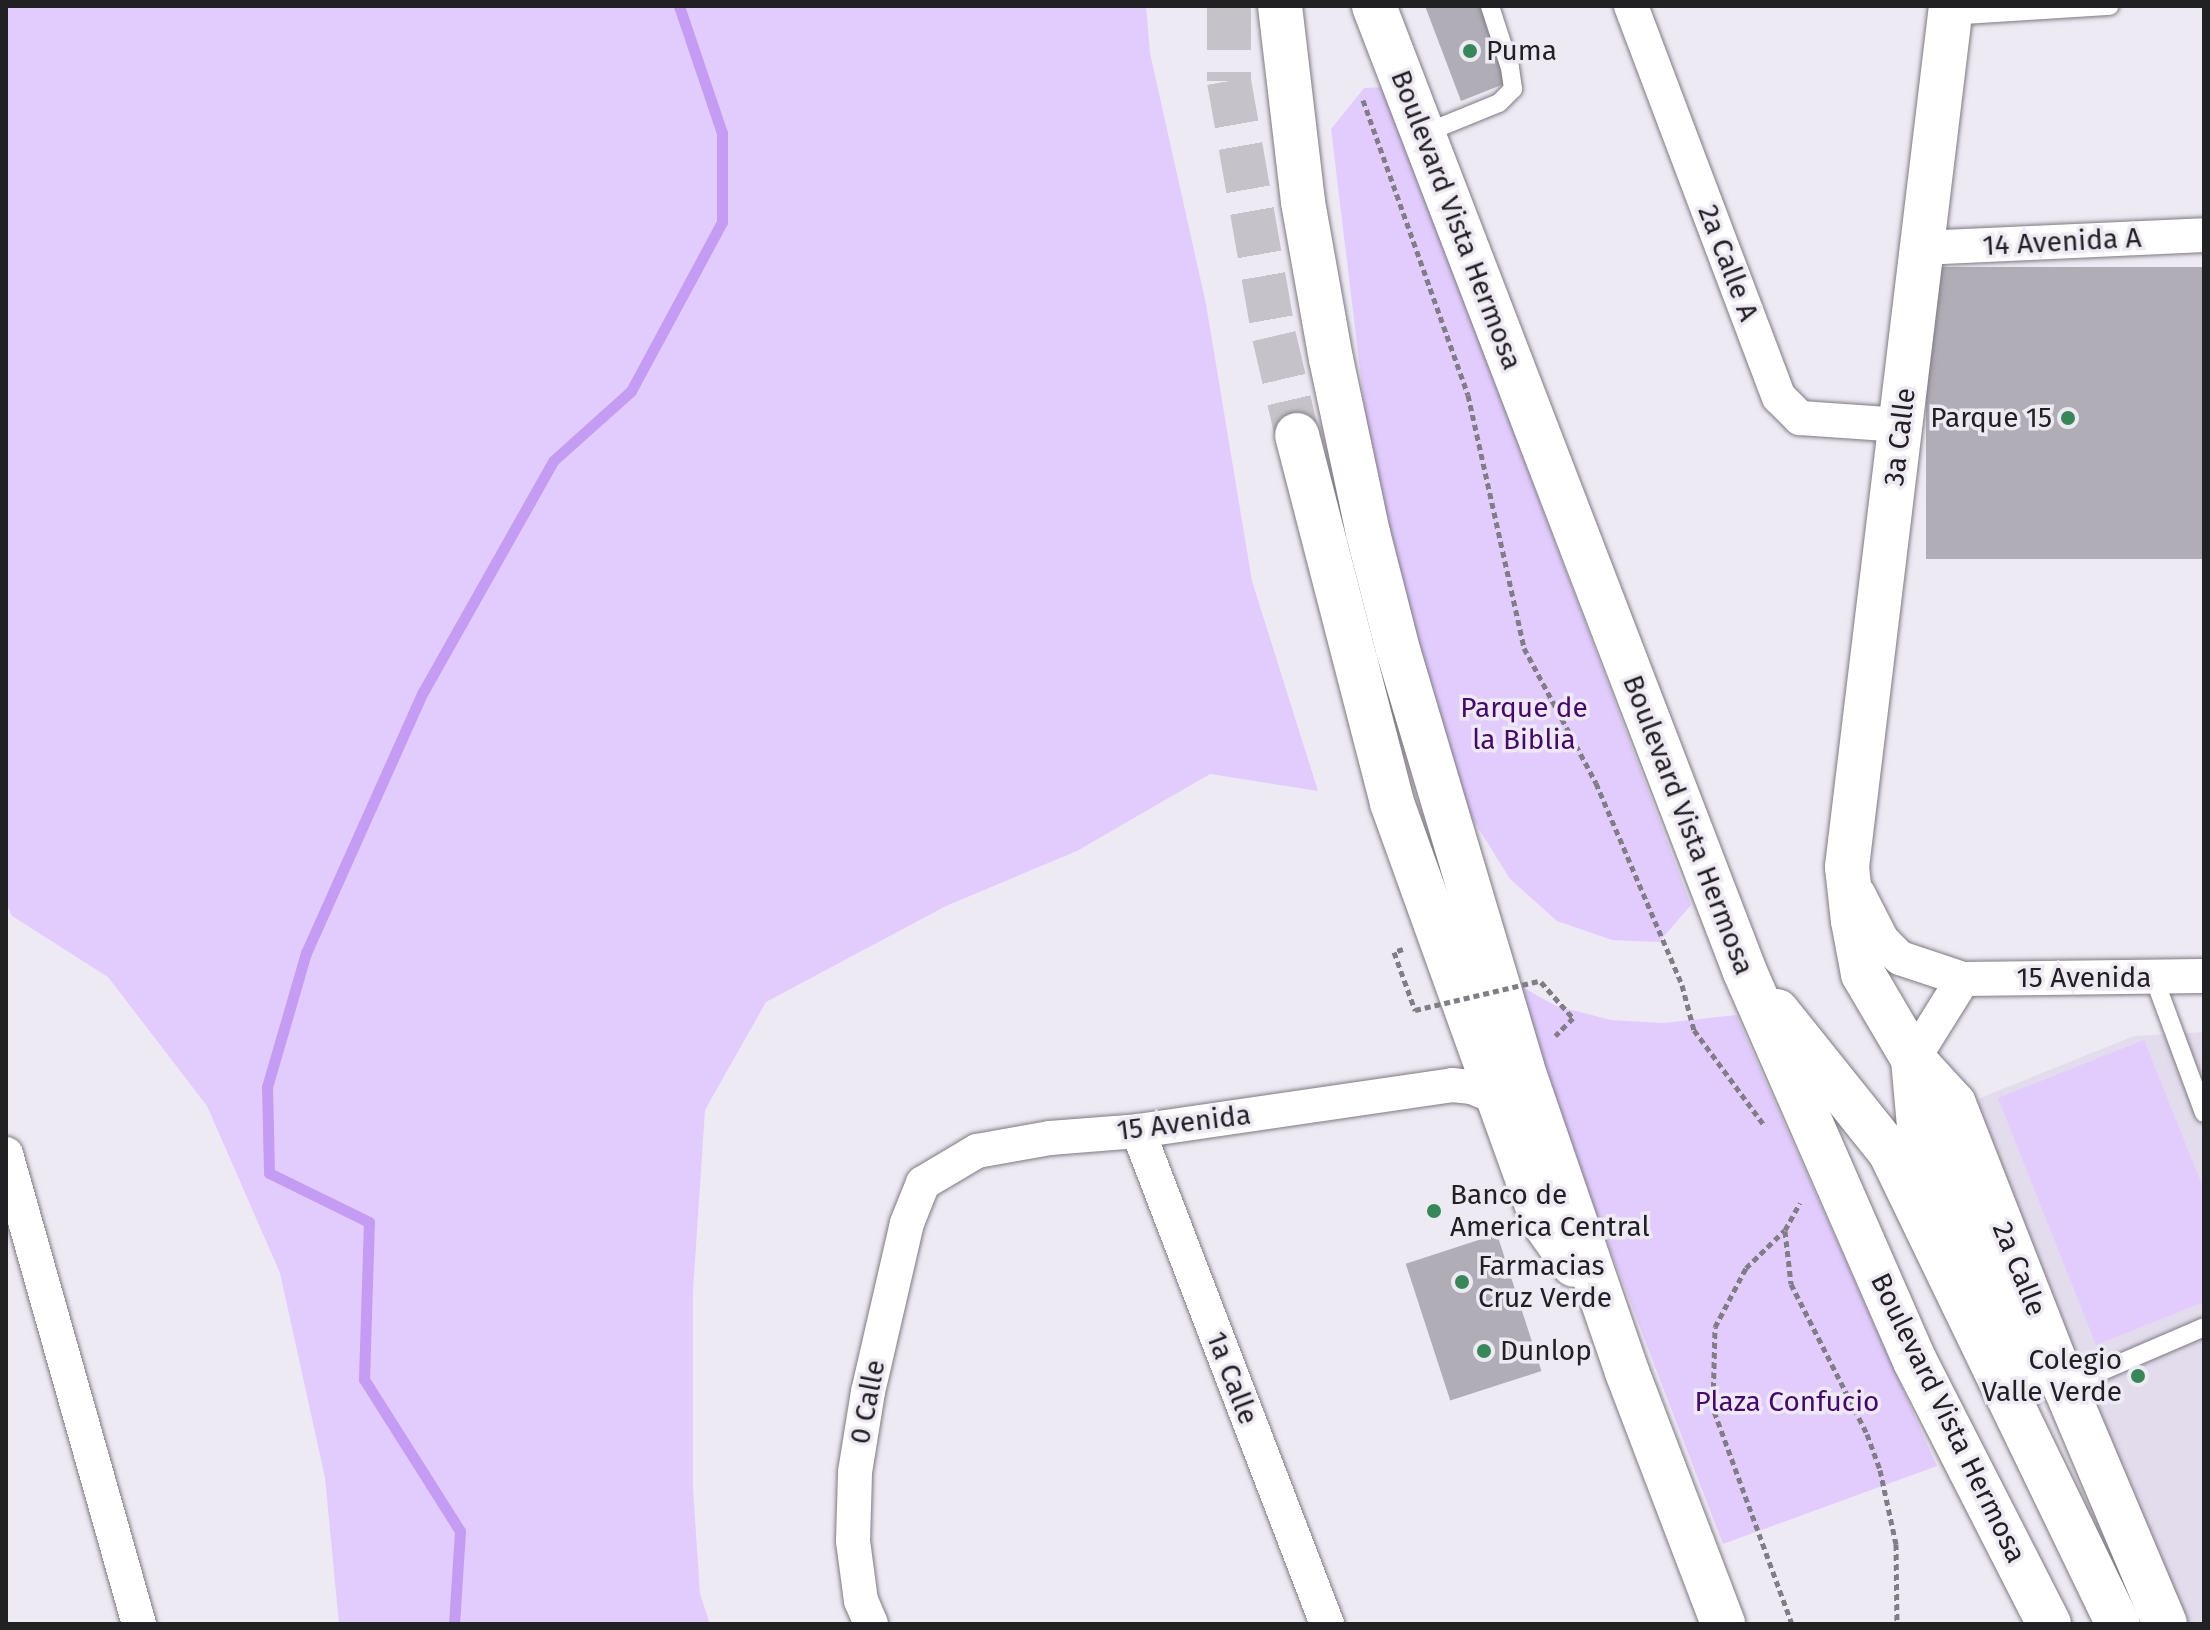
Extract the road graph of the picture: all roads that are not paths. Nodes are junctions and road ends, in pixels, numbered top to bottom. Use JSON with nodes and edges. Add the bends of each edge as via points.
{"nodes":[{"id":1,"x":1280,"y":6,"type":"edge"},
{"id":2,"x":1374,"y":6,"type":"edge"},
{"id":3,"x":1490,"y":6,"type":"edge"},
{"id":4,"x":1631,"y":6,"type":"edge"},
{"id":5,"x":2110,"y":6,"type":"edge"},
{"id":6,"x":1950,"y":11,"type":"edge"},
{"id":7,"x":1423,"y":134,"type":"junction"},
{"id":8,"x":2204,"y":235,"type":"edge"},
{"id":9,"x":1921,"y":248,"type":"junction"},
{"id":10,"x":1902,"y":425,"type":"junction"},
{"id":11,"x":1297,"y":435,"type":"tunnel mouth"},
{"id":12,"x":1847,"y":867,"type":"junction"},
{"id":13,"x":1745,"y":972,"type":"junction"},
{"id":14,"x":1863,"y":974,"type":"joint"},
{"id":15,"x":2204,"y":976,"type":"edge"},
{"id":16,"x":2154,"y":978,"type":"junction"},
{"id":17,"x":1963,"y":979,"type":"junction"},
{"id":18,"x":1478,"y":1049,"type":"junction"},
{"id":19,"x":1913,"y":1059,"type":"junction"},
{"id":20,"x":1452,"y":1085,"type":"junction"},
{"id":21,"x":1496,"y":1097,"type":"junction"},
{"id":22,"x":2204,"y":1113,"type":"edge"},
{"id":23,"x":1138,"y":1131,"type":"junction"},
{"id":24,"x":6,"y":1154,"type":"edge"},
{"id":25,"x":923,"y":1183,"type":"joint"},
{"id":26,"x":1604,"y":1306,"type":"junction"},
{"id":27,"x":2204,"y":1327,"type":"edge"},
{"id":28,"x":2065,"y":1387,"type":"junction"},
{"id":29,"x":2059,"y":1499,"type":"junction"},
{"id":30,"x":139,"y":1624,"type":"edge"},
{"id":31,"x":871,"y":1624,"type":"edge"},
{"id":32,"x":1327,"y":1624,"type":"edge"},
{"id":33,"x":1723,"y":1624,"type":"edge"},
{"id":34,"x":2049,"y":1624,"type":"edge"},
{"id":35,"x":2118,"y":1624,"type":"edge"},
{"id":36,"x":2165,"y":1624,"type":"edge"}],
"edges":[{"from":1,"to":26,"type":"main road","via":[[1303,202],[1368,533],[1522,1067]]},
{"from":2,"to":7,"type":"main road","name":"Boulevard Vista Hermosa"},
{"from":3,"to":7,"type":"lane","via":[[1513,89],[1499,103]]},
{"from":4,"to":10,"type":"street","name":"2a Calle A","via":[[1779,397],[1800,418]]},
{"from":5,"to":6,"type":"lane"},
{"from":6,"to":9,"type":"main road","name":"3a Calle"},
{"from":7,"to":13,"type":"main road","name":"Boulevard Vista Hermosa"},
{"from":8,"to":9,"type":"street","name":"14 Avenida A"},
{"from":9,"to":10,"type":"main road","name":"3a Calle"},
{"from":10,"to":12,"type":"main road","name":"3a Calle"},
{"from":11,"to":18,"type":"main road","via":[[1392,803]]},
{"from":12,"to":14,"type":"main road","name":"3a Calle"},
{"from":12,"to":17,"type":"street","name":"15 Avenida","via":[[1882,940],[1900,958]]},
{"from":13,"to":29,"type":"main road","via":[[1890,1152]]},
{"from":13,"to":34,"type":"main road","name":"Boulevard Vista Hermosa","via":[[1915,1361]]},
{"from":14,"to":19,"type":"main road","name":"2a Calle"},
{"from":15,"to":16,"type":"street","name":"15 Avenida"},
{"from":16,"to":17,"type":"street","name":"15 Avenida"},
{"from":16,"to":22,"type":"lane"},
{"from":17,"to":19,"type":"street"},
{"from":18,"to":20,"type":"street"},
{"from":18,"to":21,"type":"main road"},
{"from":19,"to":28,"type":"main road","name":"2a Calle","via":[[1954,1104]]},
{"from":19,"to":29,"type":"main road","via":[[1919,1126],[2039,1428]]},
{"from":20,"to":21,"type":"street","name":"15 Avenida"},
{"from":20,"to":23,"type":"street","name":"15 Avenida"},
{"from":21,"to":26,"type":"main road","via":[[1542,1220]]},
{"from":23,"to":25,"type":"street","name":"15 Avenida","via":[[977,1151]]},
{"from":23,"to":32,"type":"street","name":"1a Calle"},
{"from":24,"to":30,"type":"street"},
{"from":25,"to":31,"type":"street","name":"0 Calle","via":[[907,1223],[855,1472],[853,1541],[861,1601]]},
{"from":26,"to":33,"type":"main road"},
{"from":27,"to":28,"type":"lane"},
{"from":28,"to":36,"type":"main road","name":"2a Calle"},
{"from":29,"to":35,"type":"main road"}]}
